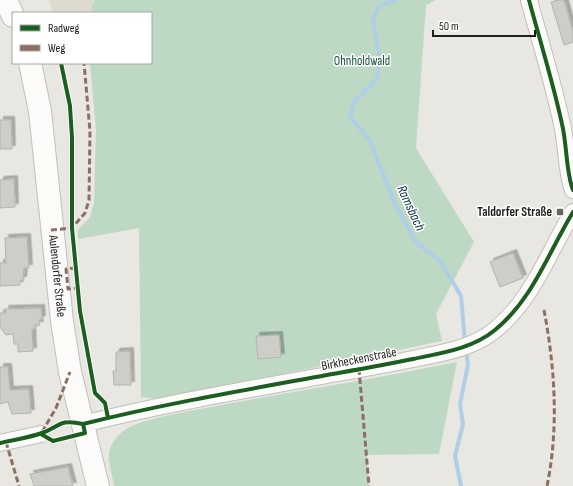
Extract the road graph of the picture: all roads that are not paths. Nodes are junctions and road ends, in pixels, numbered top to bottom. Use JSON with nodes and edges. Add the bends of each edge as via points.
{"nodes":[{"id":1,"x":6,"y":0,"type":"edge"},
{"id":2,"x":529,"y":0,"type":"edge"},
{"id":3,"x":12,"y":14,"type":"edge"},
{"id":4,"x":30,"y":64,"type":"edge"},
{"id":5,"x":573,"y":190,"type":"edge"},
{"id":6,"x":573,"y":212,"type":"edge"},
{"id":7,"x":83,"y":424,"type":"junction"},
{"id":8,"x":41,"y":434,"type":"dead end"},
{"id":9,"x":0,"y":443,"type":"edge"},
{"id":10,"x":98,"y":486,"type":"edge"}],
"edges":[{"from":1,"to":3,"type":"main road"},
{"from":2,"to":5,"type":"street","via":[[563,124],[569,182]]},
{"from":4,"to":7,"type":"main road","name":"Aulendorfer Straße","via":[[40,111],[62,320],[70,372]]},
{"from":6,"to":7,"type":"street","name":"Birkheckenstraße","via":[[529,292],[494,331],[474,343],[454,350]]},
{"from":7,"to":10,"type":"main road","name":"Aulendorfer Straße"},
{"from":8,"to":9,"type":"street"}]}
